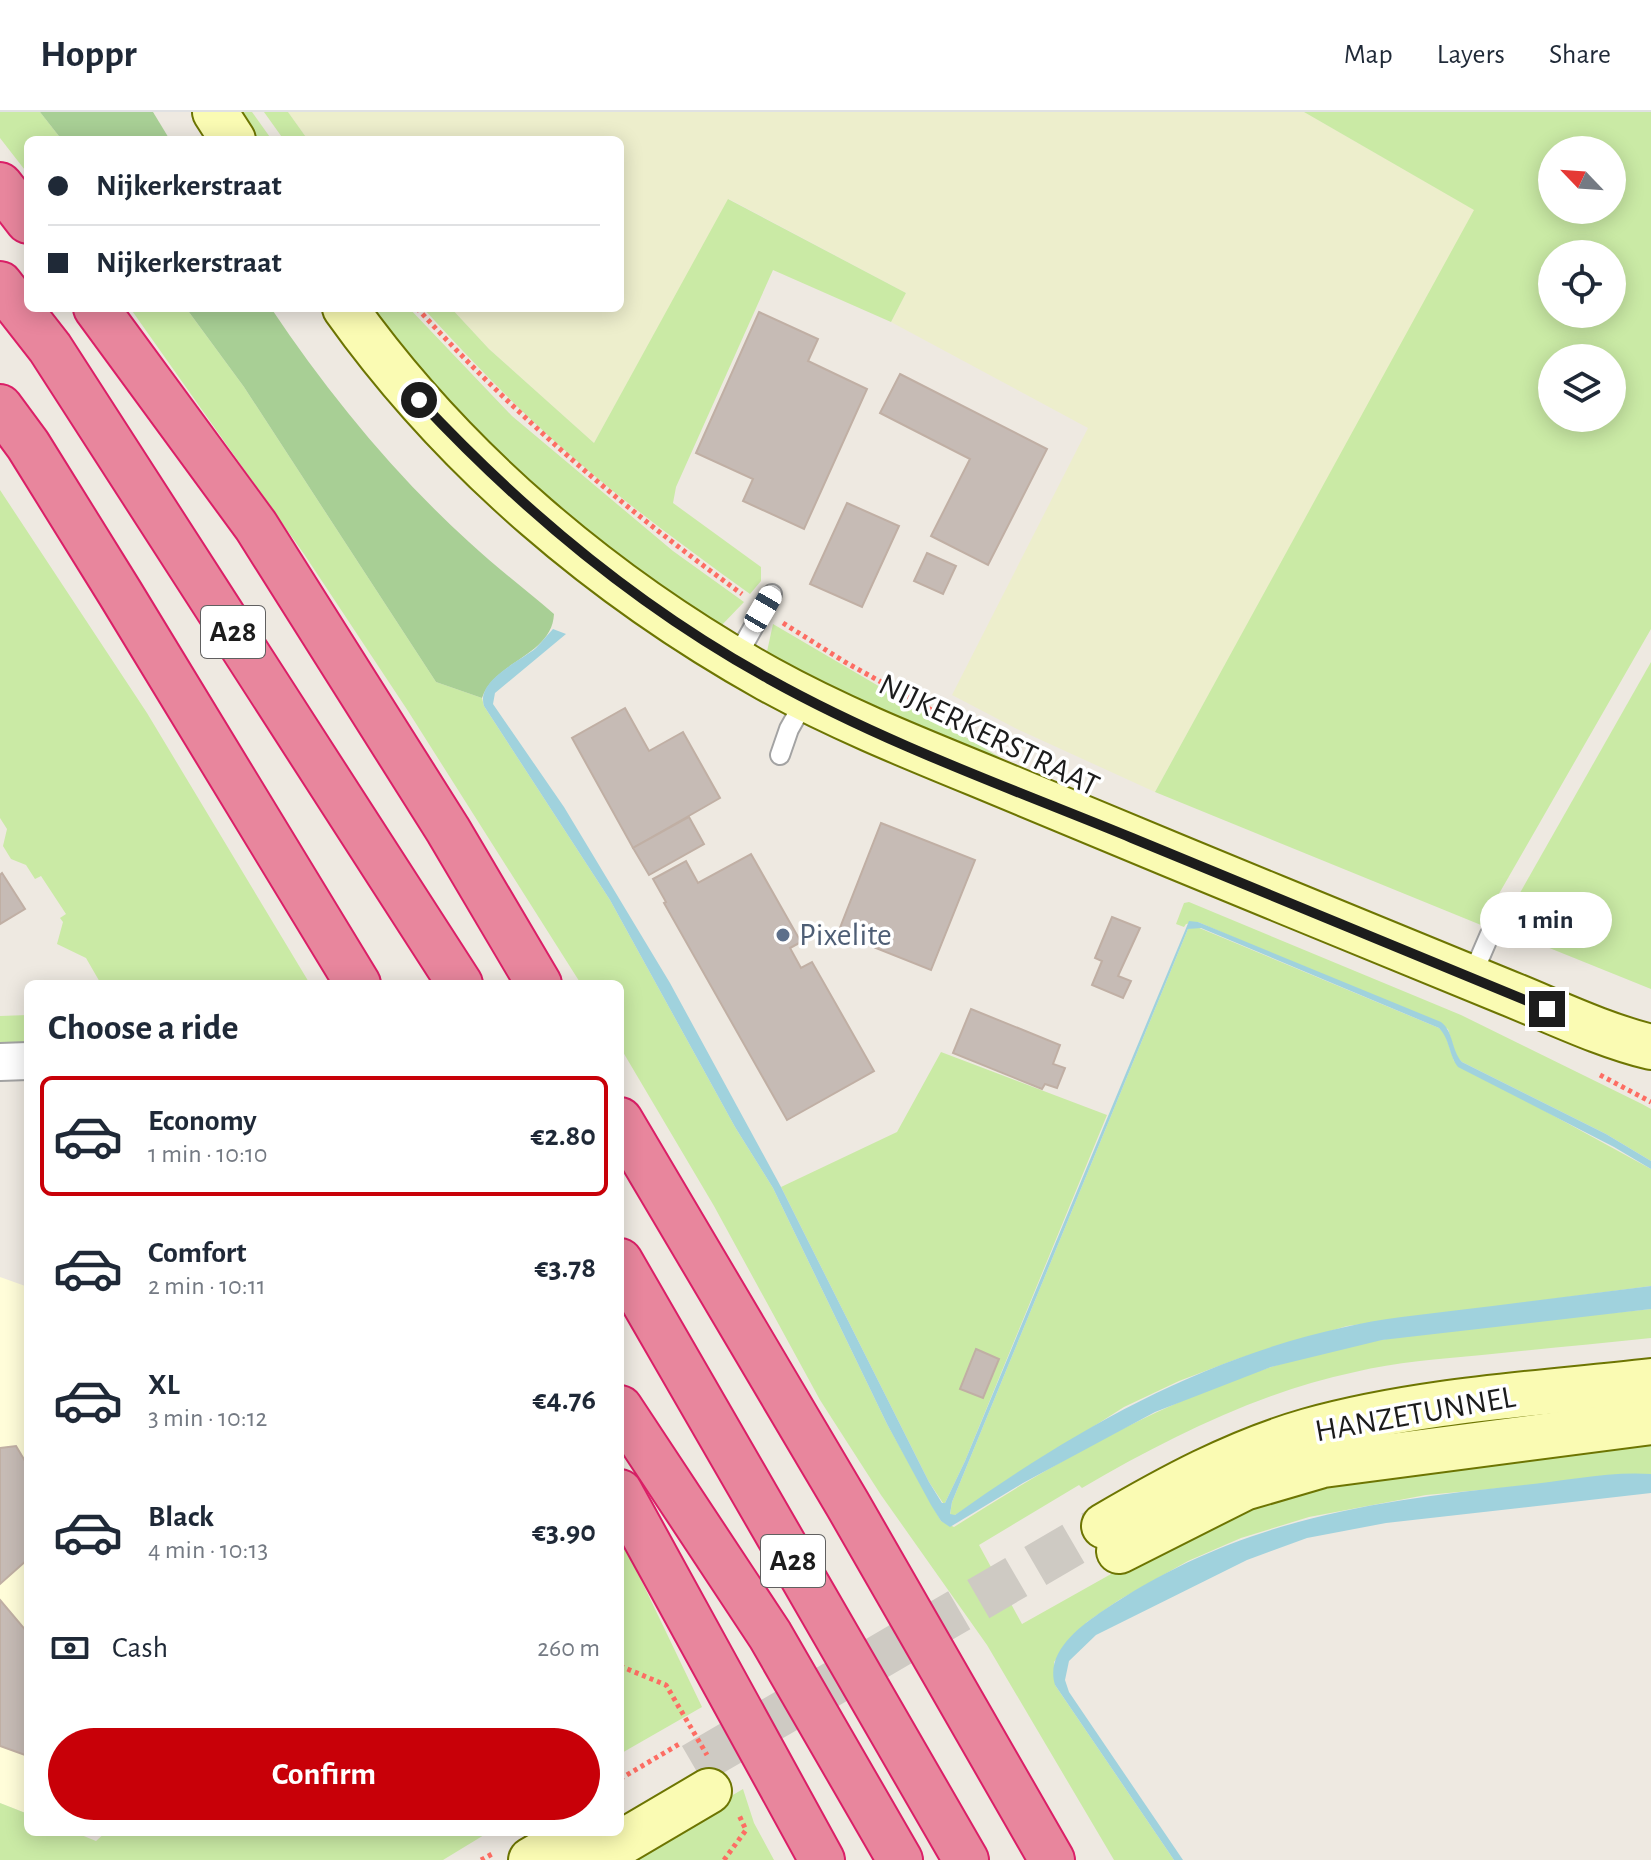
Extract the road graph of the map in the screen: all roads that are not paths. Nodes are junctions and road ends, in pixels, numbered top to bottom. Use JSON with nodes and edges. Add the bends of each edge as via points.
{"nodes":[{"id":1,"x":215,"y":112,"type":"edge"},
{"id":2,"x":230,"y":136,"type":"edge"},
{"id":3,"x":0,"y":185,"type":"edge"},
{"id":4,"x":24,"y":216,"type":"edge"},
{"id":5,"x":0,"y":284,"type":"edge"},
{"id":6,"x":99,"y":312,"type":"edge"},
{"id":7,"x":348,"y":312,"type":"edge"},
{"id":8,"x":0,"y":407,"type":"edge"},
{"id":9,"x":768,"y":602,"type":"road end"},
{"id":10,"x":735,"y":660,"type":"junction"},
{"id":11,"x":806,"y":699,"type":"junction"},
{"id":12,"x":780,"y":755,"type":"dead end"},
{"id":13,"x":1490,"y":934,"type":"dead end"},
{"id":14,"x":1471,"y":978,"type":"junction"},
{"id":15,"x":356,"y":980,"type":"edge"},
{"id":16,"x":457,"y":980,"type":"edge"},
{"id":17,"x":537,"y":980,"type":"edge"},
{"id":18,"x":1644,"y":1049,"type":"edge"},
{"id":19,"x":24,"y":1061,"type":"edge"},
{"id":20,"x":0,"y":1062,"type":"edge"},
{"id":21,"x":624,"y":1127,"type":"edge"},
{"id":22,"x":624,"y":1268,"type":"edge"},
{"id":23,"x":1651,"y":1381,"type":"edge"},
{"id":24,"x":624,"y":1414,"type":"edge"},
{"id":25,"x":1651,"y":1422,"type":"edge"},
{"id":26,"x":624,"y":1499,"type":"edge"},
{"id":27,"x":624,"y":1806,"type":"edge"},
{"id":28,"x":572,"y":1836,"type":"edge"},
{"id":29,"x":624,"y":1836,"type":"edge"},
{"id":30,"x":624,"y":1836,"type":"edge"},
{"id":31,"x":531,"y":1860,"type":"edge"},
{"id":32,"x":592,"y":1860,"type":"edge"},
{"id":33,"x":822,"y":1860,"type":"edge"},
{"id":34,"x":900,"y":1860,"type":"edge"},
{"id":35,"x":966,"y":1860,"type":"edge"},
{"id":36,"x":1052,"y":1860,"type":"edge"}],
"edges":[{"from":1,"to":2,"type":"main road"},
{"from":3,"to":4,"type":"highway"},
{"from":5,"to":16,"type":"highway","number":"A28","via":[[50,348]]},
{"from":6,"to":17,"type":"highway","number":"A28","via":[[256,526]]},
{"from":7,"to":10,"type":"main road","name":"NIJKERKERSTRAAT","via":[[419,400],[524,504],[610,576]]},
{"from":8,"to":15,"type":"highway","number":"A28"},
{"from":9,"to":10,"type":"lane"},
{"from":10,"to":11,"type":"main road","name":"NIJKERKERSTRAAT"},
{"from":11,"to":12,"type":"lane"},
{"from":11,"to":14,"type":"main road","name":"NIJKERKERSTRAAT"},
{"from":13,"to":14,"type":"lane"},
{"from":14,"to":18,"type":"main road","name":"NIJKERKERSTRAAT"},
{"from":19,"to":20,"type":"street"},
{"from":21,"to":36,"type":"highway","number":"A28"},
{"from":22,"to":35,"type":"highway","number":"A28"},
{"from":23,"to":25,"type":"main road","name":"HANZETUNNEL","via":[[1401,1410],[1308,1431],[1234,1457],[1164,1491],[1111,1538],[1323,1465]]},
{"from":24,"to":34,"type":"highway","number":"A28","via":[[770,1635]]},
{"from":26,"to":33,"type":"highway"},
{"from":27,"to":29,"type":"main road","via":[[704,1776]]},
{"from":28,"to":31,"type":"main road"},
{"from":30,"to":32,"type":"main road"}]}
